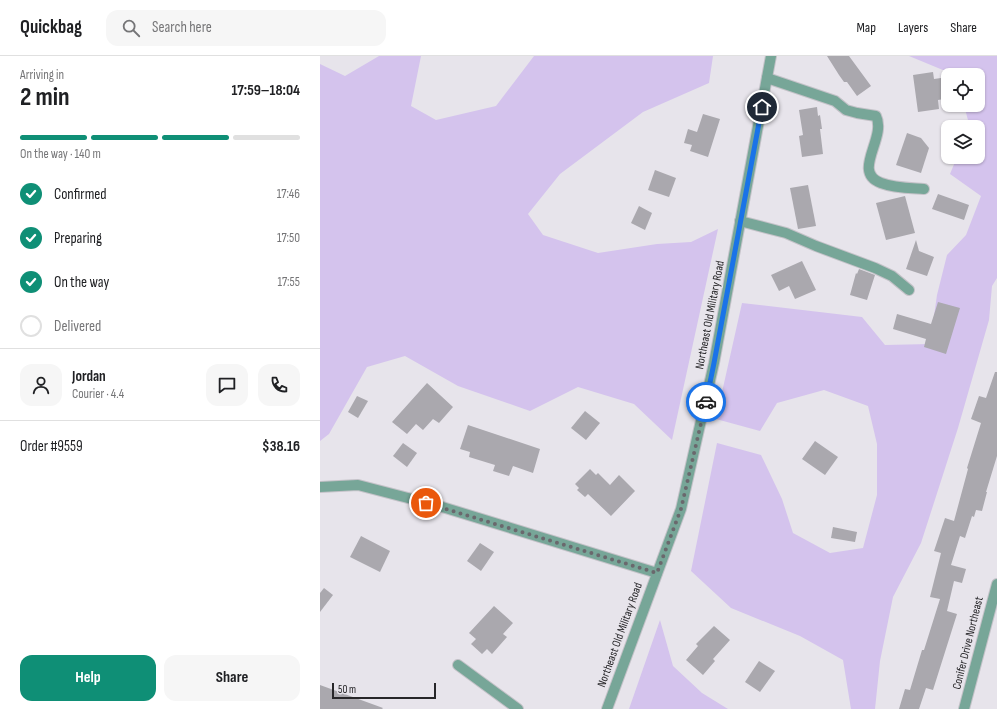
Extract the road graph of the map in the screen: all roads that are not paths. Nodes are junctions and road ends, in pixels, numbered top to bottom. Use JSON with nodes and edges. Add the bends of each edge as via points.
{"nodes":[{"id":1,"x":771,"y":56,"type":"edge"},
{"id":2,"x":767,"y":78,"type":"junction"},
{"id":3,"x":924,"y":189,"type":"dead end"},
{"id":4,"x":740,"y":221,"type":"junction"},
{"id":5,"x":909,"y":290,"type":"dead end"},
{"id":6,"x":320,"y":487,"type":"edge"},
{"id":7,"x":657,"y":573,"type":"junction"},
{"id":8,"x":997,"y":584,"type":"edge"},
{"id":9,"x":994,"y":604,"type":"edge"},
{"id":10,"x":458,"y":665,"type":"dead end"},
{"id":11,"x":518,"y":709,"type":"edge"},
{"id":12,"x":607,"y":709,"type":"edge"},
{"id":13,"x":964,"y":709,"type":"edge"}],
"edges":[{"from":1,"to":2,"type":"street","name":"Northeast Old Military Road"},
{"from":2,"to":3,"type":"street","via":[[834,101],[846,110],[876,116],[879,132],[868,169],[871,176],[889,186]]},
{"from":2,"to":4,"type":"street","name":"Northeast Old Military Road"},
{"from":4,"to":5,"type":"street","via":[[786,233],[875,268],[892,276]]},
{"from":4,"to":7,"type":"street","name":"Northeast Old Military Road","via":[[699,433],[681,509]]},
{"from":6,"to":7,"type":"street","via":[[358,485],[439,506]]},
{"from":7,"to":12,"type":"street","name":"Northeast Old Military Road"},
{"from":8,"to":9,"type":"street","name":"Conifer Drive Northeast"},
{"from":9,"to":13,"type":"street","name":"Conifer Drive Northeast"},
{"from":10,"to":11,"type":"street"}]}
